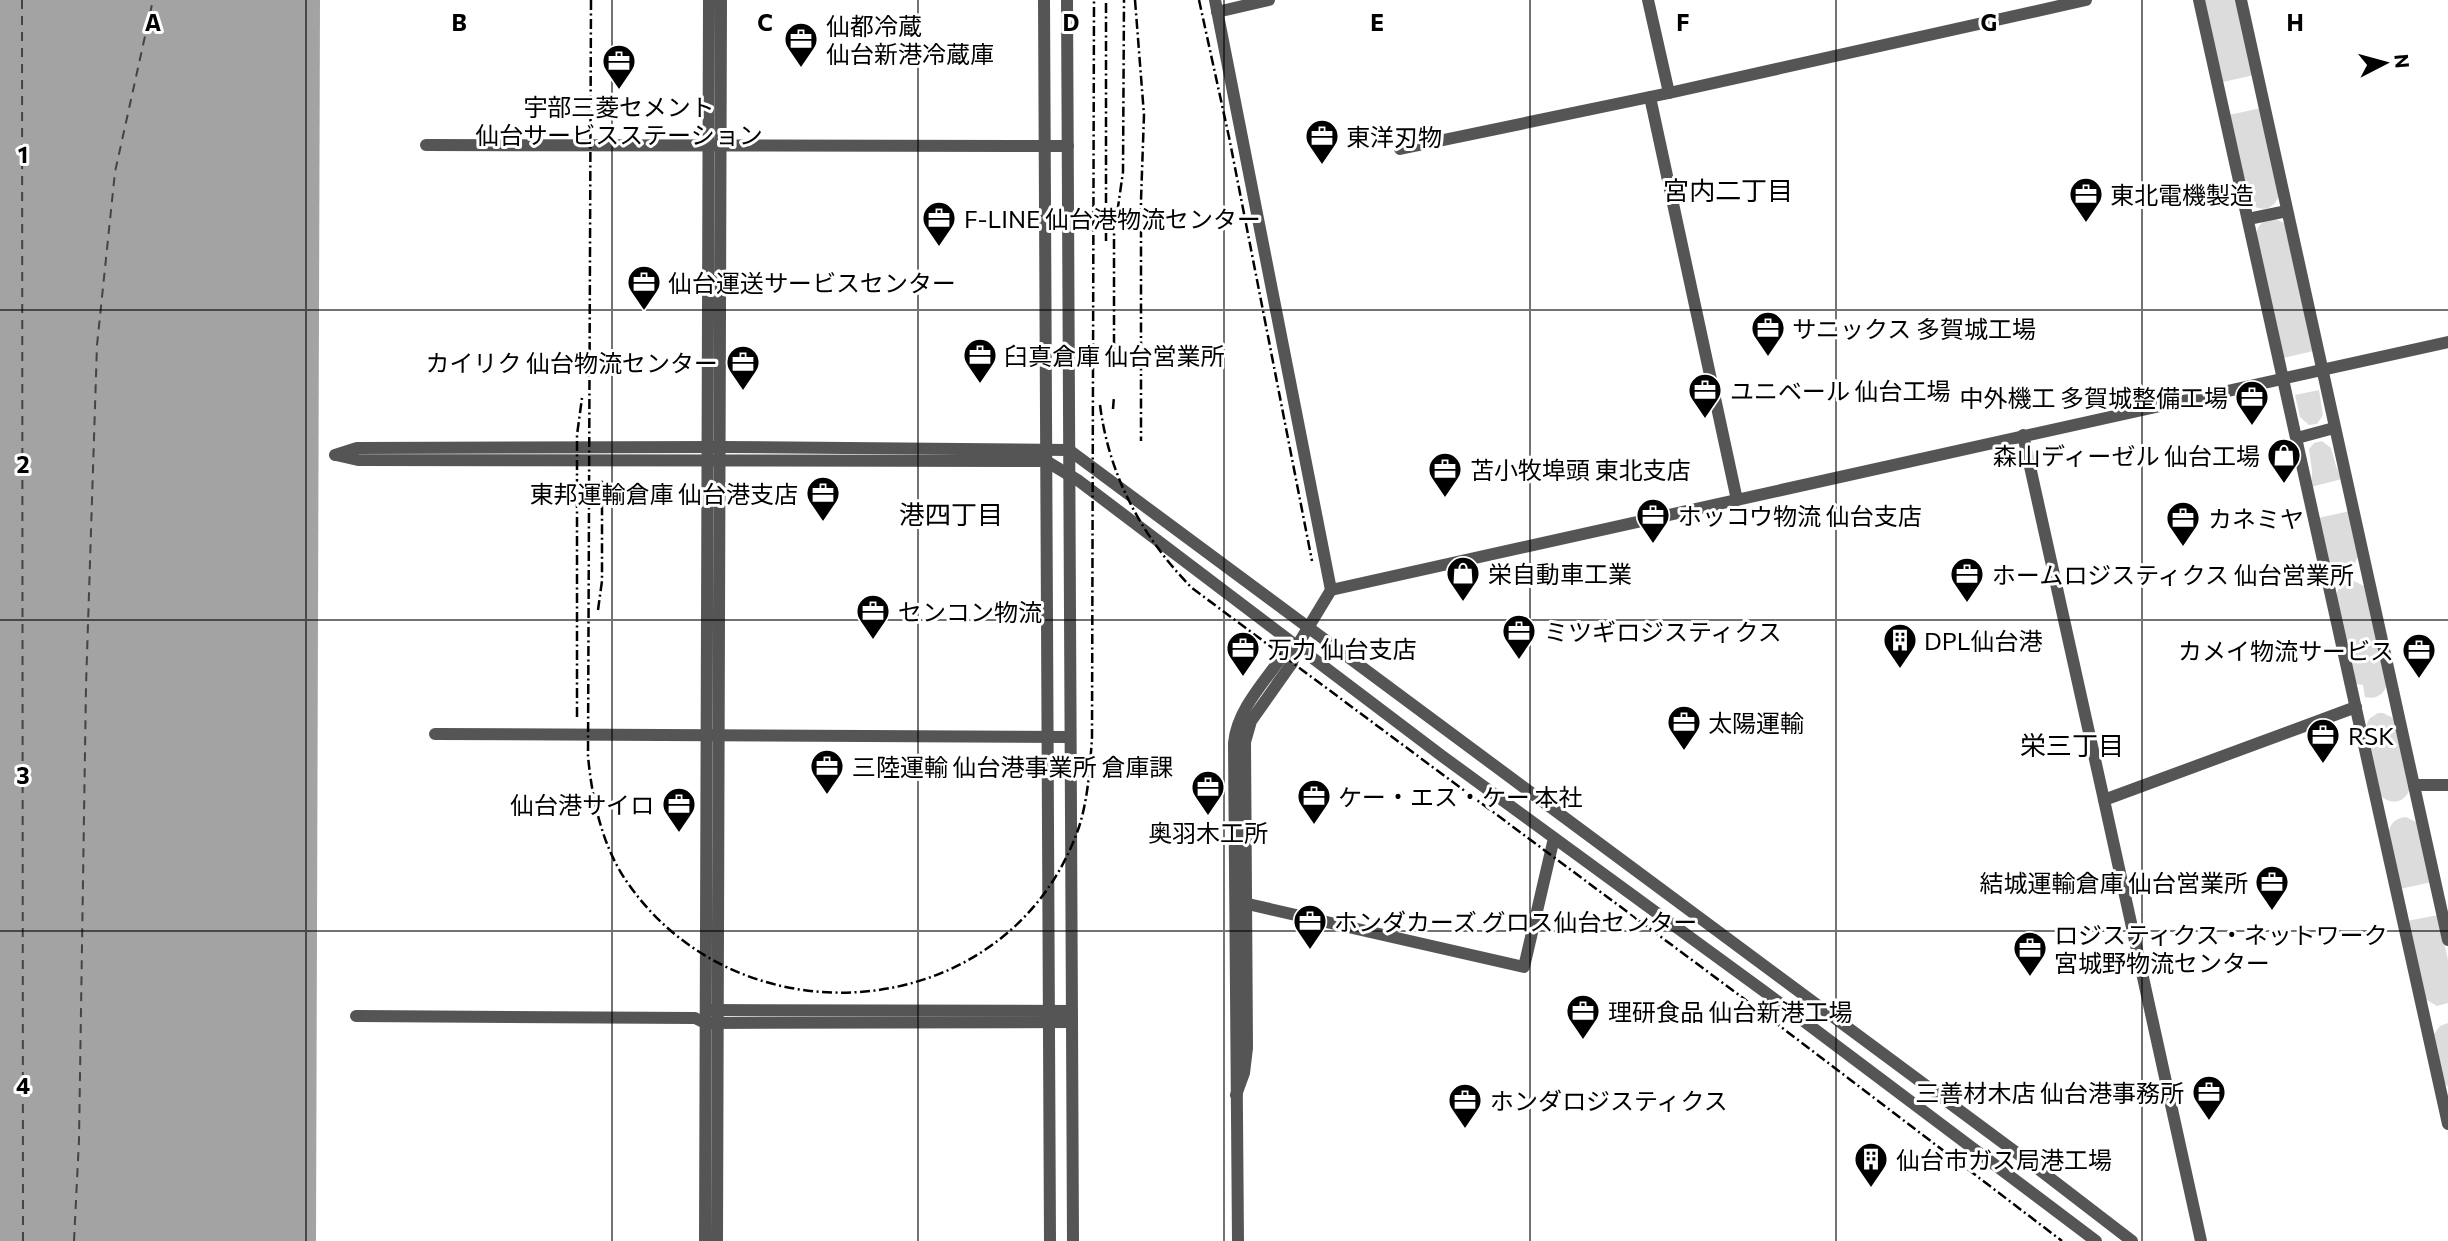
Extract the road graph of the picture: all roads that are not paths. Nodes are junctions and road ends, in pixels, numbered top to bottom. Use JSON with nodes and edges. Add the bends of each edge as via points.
{"nodes":[{"id":1,"x":709,"y":0,"type":"edge"},
{"id":2,"x":721,"y":0,"type":"edge"},
{"id":3,"x":1044,"y":0,"type":"edge"},
{"id":4,"x":1067,"y":0,"type":"edge"},
{"id":5,"x":1269,"y":0,"type":"edge"},
{"id":6,"x":1648,"y":0,"type":"edge"},
{"id":7,"x":2086,"y":0,"type":"edge"},
{"id":8,"x":2199,"y":0,"type":"edge"},
{"id":9,"x":2241,"y":0,"type":"edge"},
{"id":10,"x":1216,"y":6,"type":"edge"},
{"id":11,"x":1669,"y":93,"type":"junction"},
{"id":12,"x":1650,"y":97,"type":"junction"},
{"id":13,"x":426,"y":145,"type":"dead end"},
{"id":14,"x":714,"y":146,"type":"junction"},
{"id":15,"x":1045,"y":146,"type":"junction"},
{"id":16,"x":1068,"y":146,"type":"junction"},
{"id":17,"x":1400,"y":149,"type":"dead end"},
{"id":18,"x":2287,"y":211,"type":"junction"},
{"id":19,"x":2248,"y":219,"type":"junction"},
{"id":20,"x":2448,"y":342,"type":"edge"},
{"id":21,"x":2321,"y":371,"type":"junction"},
{"id":22,"x":2284,"y":379,"type":"junction"},
{"id":23,"x":2334,"y":428,"type":"junction"},
{"id":24,"x":2023,"y":435,"type":"junction"},
{"id":25,"x":2297,"y":438,"type":"junction"},
{"id":26,"x":1069,"y":450,"type":"junction"},
{"id":27,"x":715,"y":454,"type":"junction"},
{"id":28,"x":1046,"y":455,"type":"junction"},
{"id":29,"x":1070,"y":475,"type":"junction"},
{"id":30,"x":1737,"y":500,"type":"junction"},
{"id":31,"x":1331,"y":590,"type":"junction"},
{"id":32,"x":1308,"y":626,"type":"junction"},
{"id":33,"x":1297,"y":646,"type":"junction"},
{"id":34,"x":2356,"y":707,"type":"junction"},
{"id":35,"x":435,"y":734,"type":"dead end"},
{"id":36,"x":713,"y":735,"type":"junction"},
{"id":37,"x":1048,"y":737,"type":"junction"},
{"id":38,"x":1070,"y":737,"type":"junction"},
{"id":39,"x":2414,"y":785,"type":"junction"},
{"id":40,"x":2448,"y":785,"type":"edge"},
{"id":41,"x":2104,"y":800,"type":"junction"},
{"id":42,"x":1554,"y":838,"type":"junction"},
{"id":43,"x":1241,"y":903,"type":"junction"},
{"id":44,"x":2448,"y":940,"type":"edge"},
{"id":45,"x":1776,"y":976,"type":"junction"},
{"id":46,"x":1765,"y":992,"type":"junction"},
{"id":47,"x":356,"y":1016,"type":"dead end"},
{"id":48,"x":709,"y":1017,"type":"junction"},
{"id":49,"x":1049,"y":1017,"type":"junction"},
{"id":50,"x":1072,"y":1017,"type":"junction"},
{"id":51,"x":2448,"y":1124,"type":"edge"},
{"id":52,"x":705,"y":1241,"type":"edge"},
{"id":53,"x":717,"y":1241,"type":"edge"},
{"id":54,"x":1049,"y":1241,"type":"edge"},
{"id":55,"x":1073,"y":1241,"type":"edge"},
{"id":56,"x":1238,"y":1241,"type":"edge"},
{"id":57,"x":2096,"y":1241,"type":"edge"},
{"id":58,"x":2132,"y":1241,"type":"edge"},
{"id":59,"x":2200,"y":1241,"type":"edge"}],
"edges":[{"from":1,"to":14,"type":"street"},
{"from":2,"to":14,"type":"street"},
{"from":3,"to":15,"type":"street"},
{"from":4,"to":16,"type":"street"},
{"from":5,"to":10,"type":"street"},
{"from":6,"to":11,"type":"street"},
{"from":7,"to":11,"type":"street"},
{"from":8,"to":19,"type":"street"},
{"from":9,"to":18,"type":"street"},
{"from":10,"to":31,"type":"street"},
{"from":11,"to":12,"type":"street"},
{"from":12,"to":17,"type":"street"},
{"from":12,"to":30,"type":"street"},
{"from":13,"to":14,"type":"street"},
{"from":14,"to":15,"type":"street"},
{"from":14,"to":27,"type":"street"},
{"from":15,"to":16,"type":"street"},
{"from":15,"to":28,"type":"street"},
{"from":16,"to":26,"type":"street"},
{"from":18,"to":19,"type":"street"},
{"from":18,"to":21,"type":"street"},
{"from":19,"to":22,"type":"street"},
{"from":20,"to":21,"type":"street"},
{"from":21,"to":22,"type":"street"},
{"from":21,"to":23,"type":"street"},
{"from":22,"to":24,"type":"street"},
{"from":22,"to":25,"type":"street"},
{"from":23,"to":25,"type":"street"},
{"from":23,"to":39,"type":"street"},
{"from":24,"to":30,"type":"street"},
{"from":24,"to":41,"type":"street"},
{"from":25,"to":34,"type":"street"},
{"from":26,"to":28,"type":"street"},
{"from":26,"to":29,"type":"street"},
{"from":26,"to":32,"type":"street"},
{"from":27,"to":27,"type":"street","via":[[358,460],[335,455],[357,448]]},
{"from":27,"to":28,"type":"street"},
{"from":27,"to":36,"type":"street"},
{"from":28,"to":29,"type":"street"},
{"from":28,"to":37,"type":"street"},
{"from":29,"to":33,"type":"street"},
{"from":29,"to":38,"type":"street"},
{"from":30,"to":31,"type":"street"},
{"from":31,"to":32,"type":"street"},
{"from":32,"to":33,"type":"street"},
{"from":32,"to":45,"type":"street"},
{"from":33,"to":42,"type":"street"},
{"from":33,"to":43,"type":"street","via":[[1292,663],[1247,731]]},
{"from":34,"to":41,"type":"street"},
{"from":34,"to":51,"type":"street"},
{"from":35,"to":36,"type":"street"},
{"from":36,"to":37,"type":"street"},
{"from":36,"to":48,"type":"street"},
{"from":37,"to":38,"type":"street"},
{"from":37,"to":49,"type":"street"},
{"from":38,"to":50,"type":"street"},
{"from":39,"to":40,"type":"street"},
{"from":39,"to":44,"type":"street"},
{"from":41,"to":59,"type":"street"},
{"from":42,"to":43,"type":"street","via":[[1524,967]]},
{"from":42,"to":46,"type":"street"},
{"from":43,"to":56,"type":"street"},
{"from":45,"to":46,"type":"street"},
{"from":45,"to":58,"type":"street"},
{"from":46,"to":57,"type":"street"},
{"from":47,"to":48,"type":"street"},
{"from":48,"to":49,"type":"street"},
{"from":48,"to":52,"type":"street"},
{"from":48,"to":53,"type":"street"},
{"from":49,"to":50,"type":"street"},
{"from":49,"to":54,"type":"street"},
{"from":50,"to":55,"type":"street"}]}
